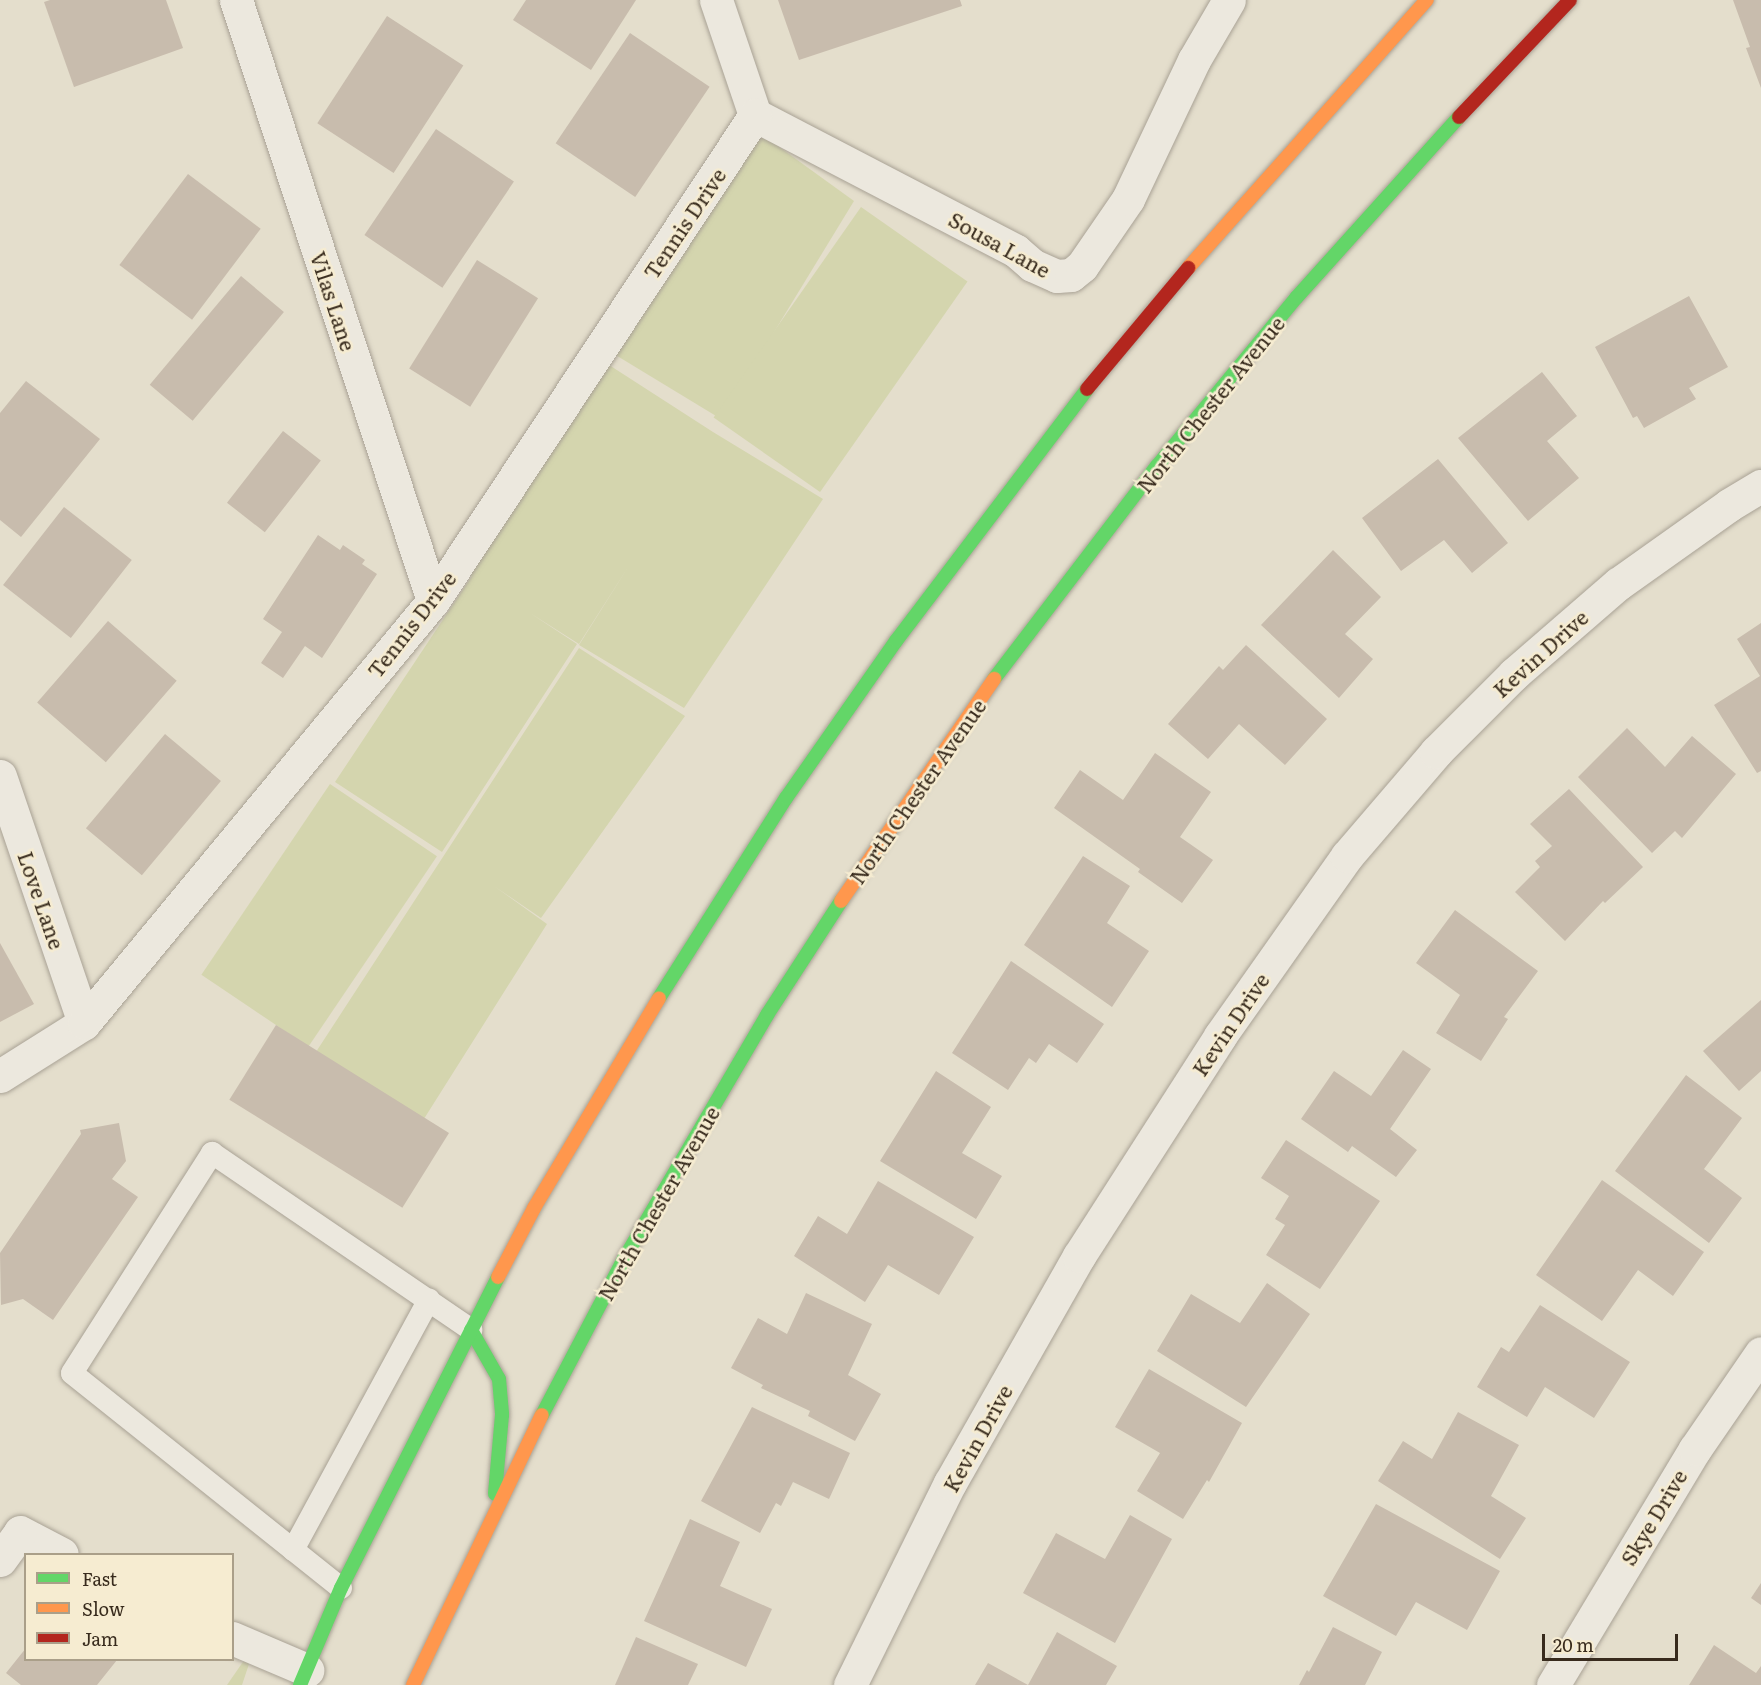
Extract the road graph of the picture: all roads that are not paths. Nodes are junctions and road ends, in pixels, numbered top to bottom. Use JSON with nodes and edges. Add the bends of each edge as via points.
{"nodes":[{"id":1,"x":236,"y":0,"type":"edge"},
{"id":2,"x":716,"y":0,"type":"edge"},
{"id":3,"x":1229,"y":0,"type":"edge"},
{"id":4,"x":1427,"y":0,"type":"edge"},
{"id":5,"x":1570,"y":0,"type":"edge"},
{"id":6,"x":755,"y":115,"type":"junction"},
{"id":7,"x":1761,"y":486,"type":"edge"},
{"id":8,"x":433,"y":601,"type":"junction"},
{"id":9,"x":0,"y":776,"type":"edge"},
{"id":10,"x":84,"y":1023,"type":"junction"},
{"id":11,"x":0,"y":1076,"type":"edge"},
{"id":12,"x":429,"y":1300,"type":"junction"},
{"id":13,"x":471,"y":1330,"type":"junction"},
{"id":14,"x":1761,"y":1353,"type":"edge"},
{"id":15,"x":493,"y":1516,"type":"junction"},
{"id":16,"x":10,"y":1536,"type":"edge"},
{"id":17,"x":293,"y":1550,"type":"junction"},
{"id":18,"x":59,"y":1553,"type":"edge"},
{"id":19,"x":0,"y":1560,"type":"edge"},
{"id":20,"x":341,"y":1588,"type":"junction"},
{"id":21,"x":234,"y":1639,"type":"edge"},
{"id":22,"x":304,"y":1678,"type":"edge"},
{"id":23,"x":413,"y":1685,"type":"edge"},
{"id":24,"x":850,"y":1685,"type":"edge"},
{"id":25,"x":1553,"y":1685,"type":"edge"}],
"edges":[{"from":1,"to":8,"type":"street","name":"Vilas Lane"},
{"from":2,"to":6,"type":"street"},
{"from":3,"to":6,"type":"street","name":"Sousa Lane","via":[[1194,60],[1128,199],[1082,266],[1071,275],[1057,276],[1032,265],[1016,251]]},
{"from":4,"to":13,"type":"main road","via":[[1218,231],[1084,393],[896,641],[786,798],[681,961],[534,1208]]},
{"from":5,"to":15,"type":"main road","name":"North Chester Avenue","via":[[1296,298],[1157,466],[978,701],[767,1015],[624,1259]]},
{"from":6,"to":8,"type":"street","name":"Tennis Drive"},
{"from":7,"to":24,"type":"street","name":"Kevin Drive","via":[[1618,584],[1514,674],[1436,752],[1347,856],[1220,1036],[1079,1256],[950,1483]]},
{"from":8,"to":10,"type":"street","name":"Tennis Drive"},
{"from":9,"to":10,"type":"street","name":"Love Lane"},
{"from":10,"to":11,"type":"street","name":"Tennis Drive"},
{"from":12,"to":13,"type":"lane"},
{"from":12,"to":17,"type":"lane"},
{"from":12,"to":17,"type":"lane","via":[[212,1154],[72,1373]]},
{"from":13,"to":15,"type":"main road","via":[[499,1379],[502,1415]]},
{"from":13,"to":20,"type":"main road"},
{"from":14,"to":25,"type":"street","name":"Skye Drive","via":[[1695,1449]]},
{"from":15,"to":23,"type":"main road","name":"North Chester Avenue"},
{"from":16,"to":18,"type":"street"},
{"from":16,"to":19,"type":"street"},
{"from":17,"to":20,"type":"lane"},
{"from":20,"to":22,"type":"main road"},
{"from":21,"to":22,"type":"street"}]}
